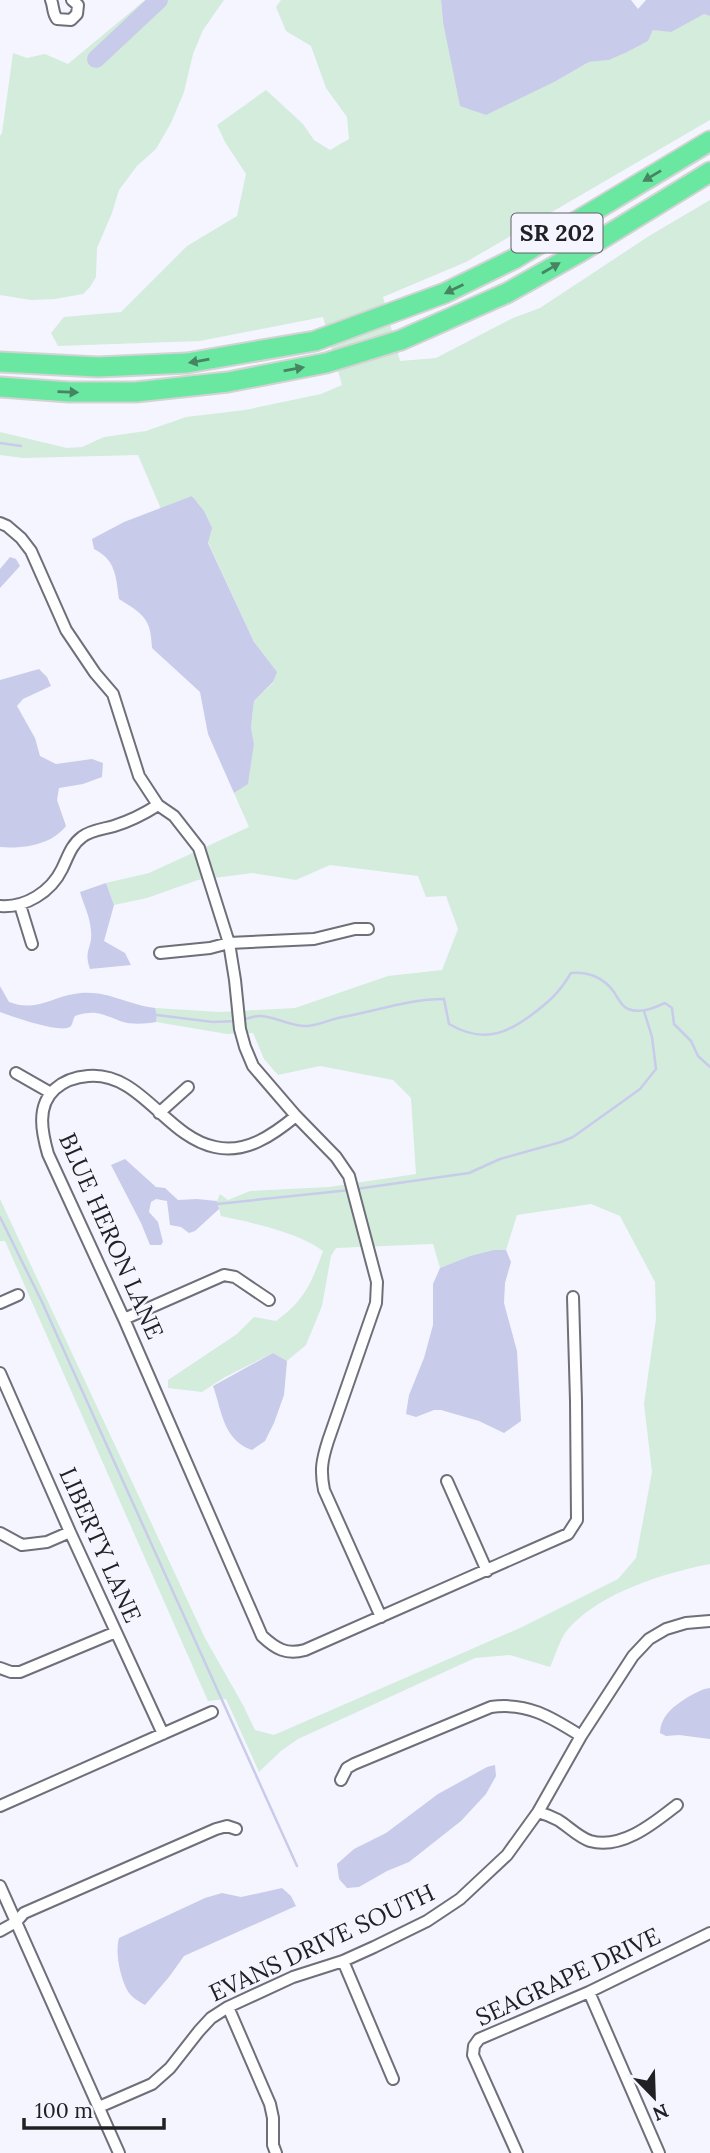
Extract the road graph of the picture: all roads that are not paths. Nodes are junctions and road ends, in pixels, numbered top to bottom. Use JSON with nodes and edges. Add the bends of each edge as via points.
{"nodes":[{"id":1,"x":72,"y":0,"type":"edge"},
{"id":2,"x":55,"y":1,"type":"edge"},
{"id":3,"x":710,"y":141,"type":"edge"},
{"id":4,"x":710,"y":172,"type":"edge"},
{"id":5,"x":0,"y":362,"type":"edge"},
{"id":6,"x":0,"y":387,"type":"edge"},
{"id":7,"x":0,"y":523,"type":"edge"},
{"id":8,"x":158,"y":805,"type":"junction"},
{"id":9,"x":20,"y":905,"type":"junction"},
{"id":10,"x":0,"y":906,"type":"edge"},
{"id":11,"x":368,"y":929,"type":"dead end"},
{"id":12,"x":229,"y":943,"type":"junction"},
{"id":13,"x":32,"y":944,"type":"dead end"},
{"id":14,"x":159,"y":953,"type":"dead end"},
{"id":15,"x":16,"y":1073,"type":"dead end"},
{"id":16,"x":188,"y":1087,"type":"dead end"},
{"id":17,"x":51,"y":1093,"type":"junction"},
{"id":18,"x":159,"y":1113,"type":"junction"},
{"id":19,"x":296,"y":1116,"type":"junction"},
{"id":20,"x":18,"y":1295,"type":"dead end"},
{"id":21,"x":573,"y":1297,"type":"dead end"},
{"id":22,"x":269,"y":1300,"type":"dead end"},
{"id":23,"x":0,"y":1303,"type":"edge"},
{"id":24,"x":124,"y":1319,"type":"junction"},
{"id":25,"x":0,"y":1373,"type":"edge"},
{"id":26,"x":447,"y":1481,"type":"dead end"},
{"id":27,"x":70,"y":1532,"type":"junction"},
{"id":28,"x":0,"y":1533,"type":"edge"},
{"id":29,"x":487,"y":1571,"type":"junction"},
{"id":30,"x":381,"y":1617,"type":"junction"},
{"id":31,"x":710,"y":1621,"type":"edge"},
{"id":32,"x":116,"y":1632,"type":"junction"},
{"id":33,"x":0,"y":1668,"type":"edge"},
{"id":34,"x":212,"y":1712,"type":"dead end"},
{"id":35,"x":163,"y":1734,"type":"junction"},
{"id":36,"x":581,"y":1736,"type":"junction"},
{"id":37,"x":341,"y":1780,"type":"dead end"},
{"id":38,"x":677,"y":1805,"type":"dead end"},
{"id":39,"x":0,"y":1806,"type":"edge"},
{"id":40,"x":538,"y":1812,"type":"junction"},
{"id":41,"x":236,"y":1829,"type":"dead end"},
{"id":42,"x":0,"y":1886,"type":"edge"},
{"id":43,"x":16,"y":1922,"type":"junction"},
{"id":44,"x":0,"y":1931,"type":"edge"},
{"id":45,"x":708,"y":1938,"type":"edge"},
{"id":46,"x":343,"y":1961,"type":"junction"},
{"id":47,"x":589,"y":1992,"type":"junction"},
{"id":48,"x":228,"y":2007,"type":"junction"},
{"id":49,"x":393,"y":2079,"type":"dead end"},
{"id":50,"x":99,"y":2107,"type":"junction"},
{"id":51,"x":119,"y":2153,"type":"edge"},
{"id":52,"x":276,"y":2153,"type":"edge"},
{"id":53,"x":517,"y":2153,"type":"edge"},
{"id":54,"x":659,"y":2153,"type":"edge"}],
"edges":[{"from":1,"to":2,"type":"street","via":[[78,5],[71,20],[57,19]]},
{"from":3,"to":5,"type":"highway","number":"SR 202","one_way":true,"via":[[514,259],[445,293],[315,341],[187,363],[98,367]]},
{"from":6,"to":4,"type":"highway","number":"SR 202","one_way":true,"via":[[136,391],[228,382],[326,363],[401,340],[507,293]]},
{"from":7,"to":8,"type":"street","via":[[31,551],[66,629],[113,694],[139,776]]},
{"from":8,"to":9,"type":"street","via":[[133,820],[80,838],[51,886]]},
{"from":8,"to":12,"type":"street","via":[[174,816],[200,848]]},
{"from":9,"to":10,"type":"street"},
{"from":9,"to":13,"type":"street"},
{"from":11,"to":12,"type":"street","via":[[314,939]]},
{"from":12,"to":14,"type":"street"},
{"from":12,"to":19,"type":"street","via":[[240,1030],[253,1066]]},
{"from":15,"to":17,"type":"street"},
{"from":16,"to":18,"type":"street"},
{"from":17,"to":18,"type":"street","via":[[62,1082],[100,1075],[132,1089]]},
{"from":17,"to":24,"type":"street","name":"BLUE HERON LANE","via":[[42,1119],[48,1154]]},
{"from":18,"to":19,"type":"street","via":[[194,1140],[215,1148],[239,1149],[257,1143]]},
{"from":19,"to":30,"type":"street","via":[[349,1176],[377,1282],[376,1303],[328,1441],[321,1475]]},
{"from":20,"to":23,"type":"street"},
{"from":21,"to":29,"type":"street","via":[[577,1520],[568,1534]]},
{"from":22,"to":24,"type":"street","via":[[235,1277],[224,1275]]},
{"from":24,"to":30,"type":"street","name":"BLUE HERON LANE","via":[[262,1636],[277,1648],[294,1653]]},
{"from":25,"to":27,"type":"street","name":"LIBERTY LANE"},
{"from":26,"to":29,"type":"street"},
{"from":27,"to":28,"type":"street","via":[[47,1542],[22,1545]]},
{"from":27,"to":32,"type":"street","name":"LIBERTY LANE"},
{"from":29,"to":30,"type":"street"},
{"from":31,"to":36,"type":"street","name":"EVANS DRIVE SOUTH","via":[[686,1623],[649,1639]]},
{"from":32,"to":33,"type":"street","via":[[20,1672]]},
{"from":32,"to":35,"type":"street","name":"LIBERTY LANE"},
{"from":34,"to":35,"type":"street"},
{"from":35,"to":39,"type":"street"},
{"from":36,"to":37,"type":"street","via":[[540,1712],[513,1705],[491,1707],[354,1764]]},
{"from":36,"to":40,"type":"street","name":"EVANS DRIVE SOUTH"},
{"from":38,"to":40,"type":"street","via":[[639,1832],[607,1842],[590,1841]]},
{"from":40,"to":46,"type":"street","name":"EVANS DRIVE SOUTH","via":[[507,1855],[460,1899],[427,1921]]},
{"from":41,"to":43,"type":"street","via":[[216,1829],[24,1913]]},
{"from":42,"to":43,"type":"street"},
{"from":43,"to":44,"type":"street"},
{"from":43,"to":50,"type":"street"},
{"from":45,"to":47,"type":"street","name":"SEAGRAPE DRIVE"},
{"from":46,"to":48,"type":"street","name":"EVANS DRIVE SOUTH","via":[[293,1977]]},
{"from":46,"to":49,"type":"street"},
{"from":47,"to":53,"type":"street","name":"SEAGRAPE DRIVE","via":[[479,2039],[474,2046],[473,2055]]},
{"from":47,"to":54,"type":"street"},
{"from":48,"to":50,"type":"street","name":"EVANS DRIVE SOUTH","via":[[211,2018],[152,2084]]},
{"from":48,"to":52,"type":"street","via":[[270,2104]]},
{"from":50,"to":51,"type":"street"}]}
